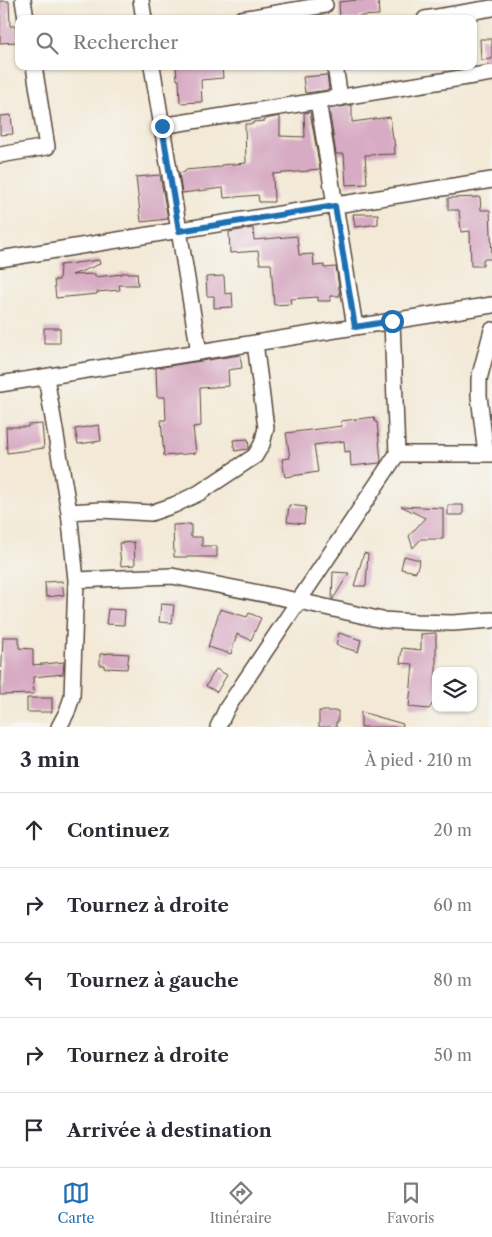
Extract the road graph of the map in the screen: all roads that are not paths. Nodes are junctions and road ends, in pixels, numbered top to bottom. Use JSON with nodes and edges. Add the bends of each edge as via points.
{"nodes":[{"id":1,"x":23,"y":0,"type":"edge"},
{"id":2,"x":141,"y":0,"type":"edge"},
{"id":3,"x":326,"y":8,"type":"edge"},
{"id":4,"x":492,"y":8,"type":"edge"},
{"id":5,"x":25,"y":15,"type":"edge"},
{"id":6,"x":143,"y":15,"type":"edge"},
{"id":7,"x":272,"y":15,"type":"edge"},
{"id":8,"x":449,"y":15,"type":"edge"},
{"id":9,"x":35,"y":70,"type":"edge"},
{"id":10,"x":153,"y":70,"type":"edge"},
{"id":11,"x":336,"y":70,"type":"edge"},
{"id":12,"x":492,"y":73,"type":"edge"},
{"id":13,"x":340,"y":98,"type":"junction"},
{"id":14,"x":318,"y":101,"type":"junction"},
{"id":15,"x":162,"y":126,"type":"junction"},
{"id":16,"x":0,"y":154,"type":"edge"},
{"id":17,"x":492,"y":180,"type":"edge"},
{"id":18,"x":335,"y":206,"type":"junction"},
{"id":19,"x":179,"y":231,"type":"junction"},
{"id":20,"x":0,"y":260,"type":"edge"},
{"id":21,"x":492,"y":305,"type":"edge"},
{"id":22,"x":392,"y":321,"type":"junction"},
{"id":23,"x":355,"y":327,"type":"junction"},
{"id":24,"x":492,"y":330,"type":"edge"},
{"id":25,"x":255,"y":343,"type":"junction"},
{"id":26,"x":198,"y":352,"type":"junction"},
{"id":27,"x":46,"y":377,"type":"junction"},
{"id":28,"x":0,"y":384,"type":"edge"},
{"id":29,"x":397,"y":454,"type":"junction"},
{"id":30,"x":489,"y":454,"type":"edge"},
{"id":31,"x":69,"y":512,"type":"junction"},
{"id":32,"x":76,"y":580,"type":"junction"},
{"id":33,"x":298,"y":601,"type":"junction"},
{"id":34,"x":492,"y":620,"type":"edge"},
{"id":35,"x":59,"y":727,"type":"edge"},
{"id":36,"x":218,"y":727,"type":"edge"}],
"edges":[{"from":1,"to":5,"type":"street"},
{"from":2,"to":6,"type":"street"},
{"from":3,"to":7,"type":"street"},
{"from":4,"to":8,"type":"street"},
{"from":9,"to":16,"type":"street","via":[[47,147]]},
{"from":10,"to":15,"type":"street"},
{"from":11,"to":13,"type":"street"},
{"from":12,"to":13,"type":"street"},
{"from":13,"to":14,"type":"street"},
{"from":14,"to":15,"type":"street"},
{"from":14,"to":18,"type":"street"},
{"from":15,"to":19,"type":"street"},
{"from":17,"to":18,"type":"street"},
{"from":18,"to":19,"type":"street"},
{"from":18,"to":23,"type":"street"},
{"from":19,"to":20,"type":"street"},
{"from":19,"to":26,"type":"street"},
{"from":21,"to":22,"type":"street"},
{"from":22,"to":23,"type":"street"},
{"from":22,"to":29,"type":"street"},
{"from":23,"to":25,"type":"street"},
{"from":24,"to":30,"type":"street","via":[[479,379]]},
{"from":25,"to":26,"type":"street"},
{"from":25,"to":31,"type":"street","via":[[266,428],[255,456],[199,493],[151,513]]},
{"from":26,"to":27,"type":"street"},
{"from":27,"to":28,"type":"street"},
{"from":27,"to":31,"type":"street"},
{"from":29,"to":30,"type":"street"},
{"from":29,"to":33,"type":"street"},
{"from":31,"to":32,"type":"street"},
{"from":32,"to":33,"type":"street","via":[[172,576]]},
{"from":32,"to":35,"type":"street","via":[[72,697]]},
{"from":33,"to":34,"type":"street","via":[[382,620],[453,623]]},
{"from":33,"to":36,"type":"street","via":[[227,708]]}]}
